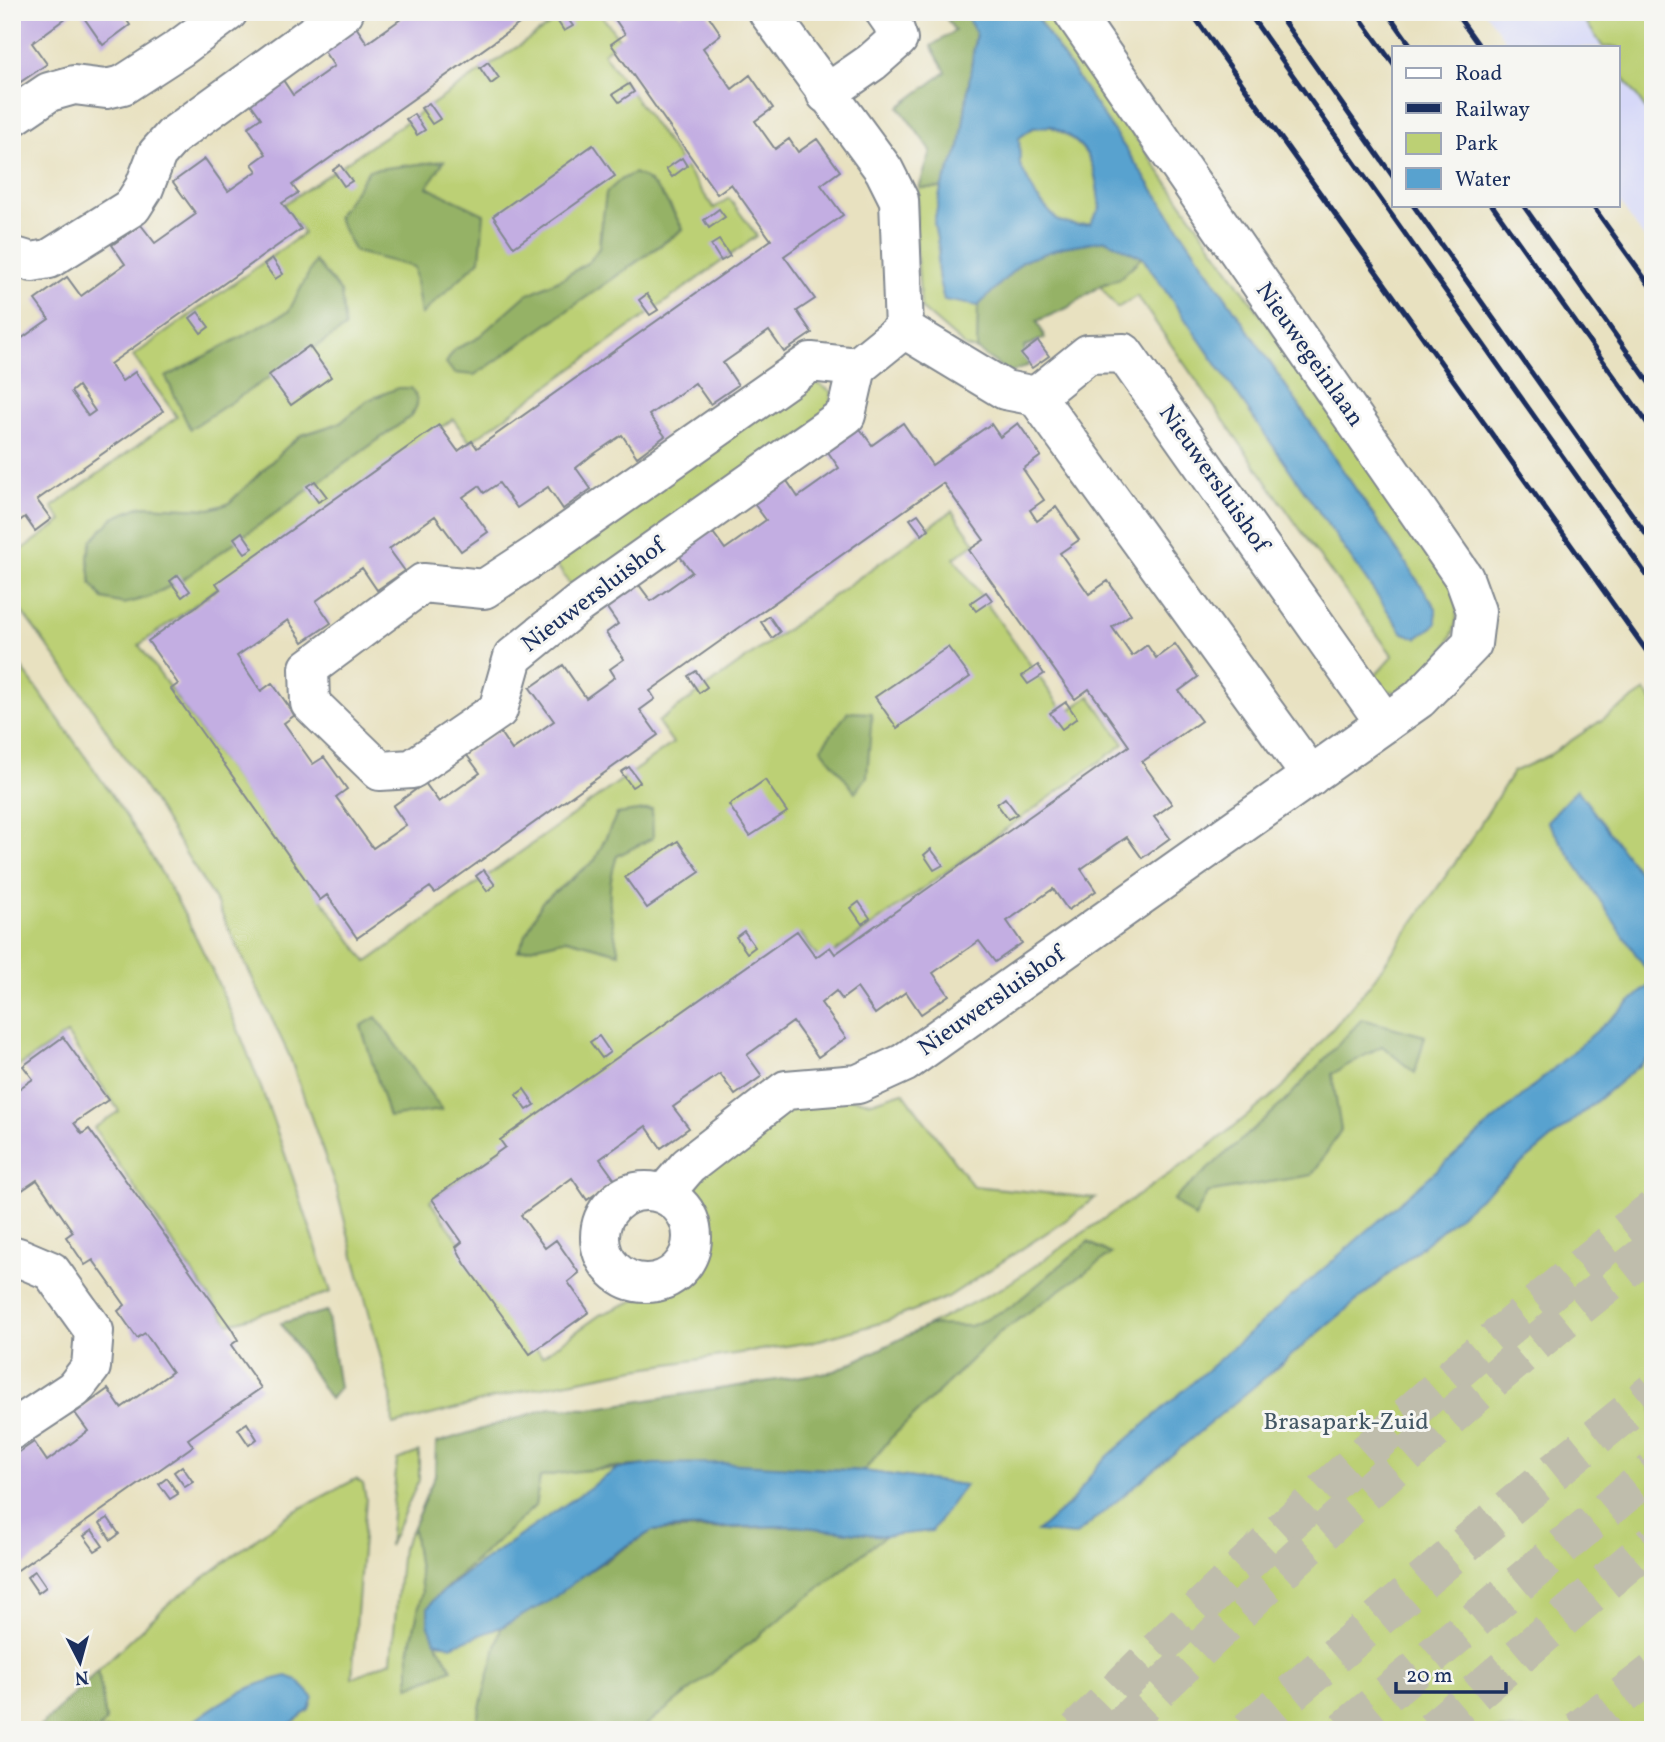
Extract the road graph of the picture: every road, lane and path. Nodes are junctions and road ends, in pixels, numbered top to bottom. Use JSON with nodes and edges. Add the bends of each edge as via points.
{"nodes":[{"id":1,"x":228,"y":12,"type":"edge"},
{"id":2,"x":344,"y":12,"type":"edge"},
{"id":3,"x":768,"y":12,"type":"edge"},
{"id":4,"x":886,"y":12,"type":"edge"},
{"id":5,"x":1073,"y":12,"type":"edge"},
{"id":6,"x":826,"y":94,"type":"junction"},
{"id":7,"x":12,"y":117,"type":"edge"},
{"id":8,"x":12,"y":256,"type":"edge"},
{"id":9,"x":904,"y":329,"type":"junction"},
{"id":10,"x":857,"y":367,"type":"junction"},
{"id":11,"x":1036,"y":396,"type":"junction"},
{"id":12,"x":1419,"y":699,"type":"joint"},
{"id":13,"x":1385,"y":723,"type":"junction"},
{"id":14,"x":1311,"y":776,"type":"junction"},
{"id":15,"x":664,"y":1194,"type":"dead end"},
{"id":16,"x":12,"y":1261,"type":"edge"},
{"id":17,"x":12,"y":1430,"type":"edge"}],
"edges":[{"from":1,"to":7,"type":"street","via":[[123,85],[106,89],[74,85],[49,92]]},
{"from":2,"to":8,"type":"street","via":[[173,136],[157,154],[132,207],[49,259],[32,262]]},
{"from":3,"to":6,"type":"street"},
{"from":4,"to":6,"type":"street","via":[[898,39]]},
{"from":5,"to":12,"type":"street","name":"Nieuwegeinlaan","via":[[1464,578],[1476,611],[1472,644]]},
{"from":6,"to":9,"type":"street","via":[[884,170],[899,200]]},
{"from":9,"to":10,"type":"street"},
{"from":9,"to":11,"type":"street","via":[[1005,390]]},
{"from":10,"to":10,"type":"street","name":"Nieuwersluishof","via":[[811,362],[484,589],[423,583],[309,668],[310,703],[380,771],[412,769],[498,710],[513,657],[524,648],[577,605],[846,415]]},
{"from":11,"to":13,"type":"street","name":"Nieuwersluishof","via":[[1088,354],[1124,353]]},
{"from":11,"to":14,"type":"street"},
{"from":12,"to":13,"type":"street","name":"Nieuwersluishof"},
{"from":13,"to":14,"type":"street","name":"Nieuwersluishof"},
{"from":14,"to":15,"type":"street","name":"Nieuwersluishof","via":[[904,1063],[858,1084],[786,1090],[688,1166]]},
{"from":16,"to":17,"type":"street","via":[[18,1257],[51,1271],[94,1331],[91,1367],[74,1389]]}]}
